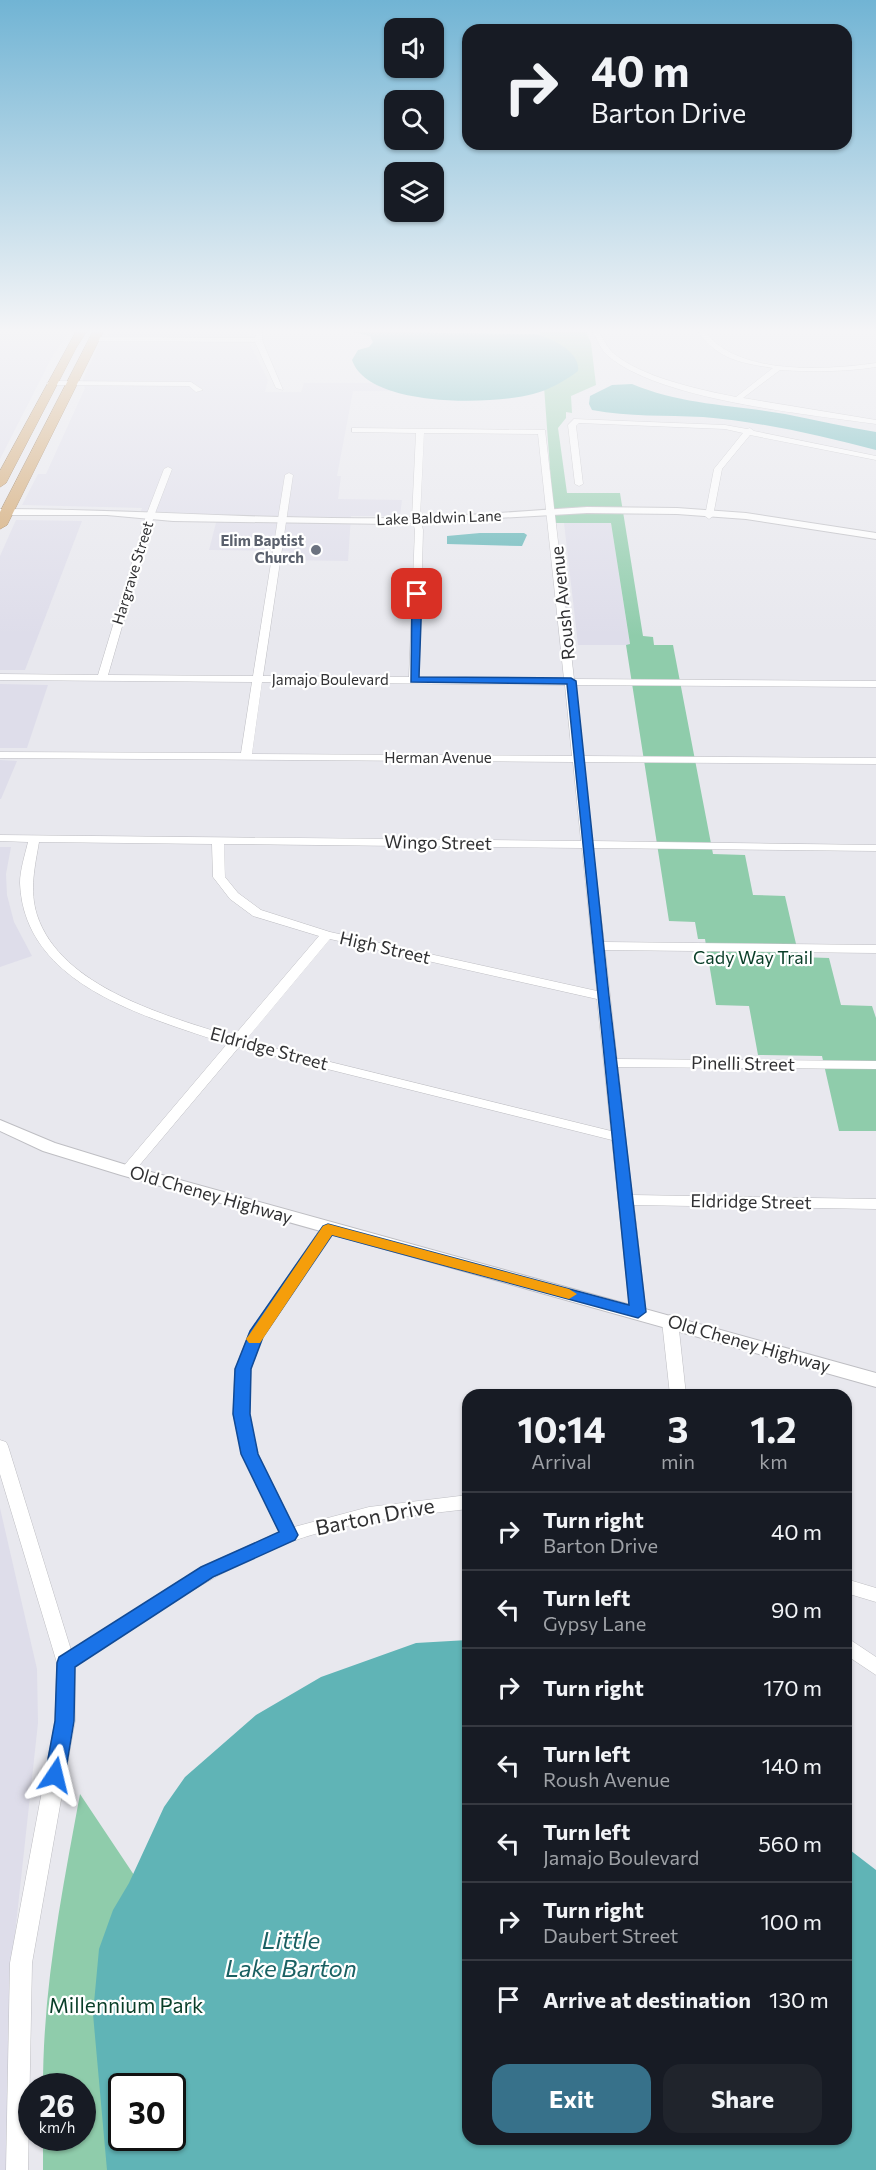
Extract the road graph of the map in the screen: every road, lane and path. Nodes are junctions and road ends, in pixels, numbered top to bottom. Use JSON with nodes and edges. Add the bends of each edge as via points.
{"nodes":[{"id":1,"x":26,"y":433,"type":"edge"},
{"id":2,"x":30,"y":433,"type":"edge"},
{"id":3,"x":45,"y":433,"type":"edge"},
{"id":4,"x":420,"y":433,"type":"edge"},
{"id":5,"x":542,"y":433,"type":"edge"},
{"id":6,"x":573,"y":433,"type":"edge"},
{"id":7,"x":747,"y":433,"type":"edge"},
{"id":8,"x":765,"y":433,"type":"edge"},
{"id":9,"x":41,"y":441,"type":"junction"},
{"id":10,"x":876,"y":458,"type":"edge"},
{"id":11,"x":168,"y":469,"type":"dead end"},
{"id":12,"x":289,"y":475,"type":"dead end"},
{"id":13,"x":0,"y":483,"type":"edge"},
{"id":14,"x":579,"y":484,"type":"dead end"},
{"id":15,"x":553,"y":515,"type":"junction"},
{"id":16,"x":710,"y":515,"type":"junction"},
{"id":17,"x":2,"y":516,"type":"edge"},
{"id":18,"x":150,"y":517,"type":"junction"},
{"id":19,"x":282,"y":522,"type":"junction"},
{"id":20,"x":417,"y":523,"type":"junction"},
{"id":21,"x":876,"y":538,"type":"edge"},
{"id":22,"x":0,"y":677,"type":"edge"},
{"id":23,"x":102,"y":678,"type":"junction"},
{"id":24,"x":258,"y":679,"type":"junction"},
{"id":25,"x":414,"y":680,"type":"junction"},
{"id":26,"x":571,"y":681,"type":"junction"},
{"id":27,"x":876,"y":684,"type":"edge"},
{"id":28,"x":0,"y":755,"type":"edge"},
{"id":29,"x":246,"y":756,"type":"junction"},
{"id":30,"x":579,"y":759,"type":"junction"},
{"id":31,"x":876,"y":761,"type":"edge"},
{"id":32,"x":0,"y":838,"type":"edge"},
{"id":33,"x":34,"y":838,"type":"junction"},
{"id":34,"x":219,"y":840,"type":"junction"},
{"id":35,"x":589,"y":844,"type":"junction"},
{"id":36,"x":876,"y":848,"type":"edge"},
{"id":37,"x":327,"y":935,"type":"junction"},
{"id":38,"x":598,"y":946,"type":"junction"},
{"id":39,"x":876,"y":949,"type":"edge"},
{"id":40,"x":602,"y":996,"type":"junction"},
{"id":41,"x":234,"y":1042,"type":"junction"},
{"id":42,"x":611,"y":1063,"type":"junction"},
{"id":43,"x":876,"y":1065,"type":"edge"},
{"id":44,"x":0,"y":1125,"type":"edge"},
{"id":45,"x":619,"y":1137,"type":"junction"},
{"id":46,"x":128,"y":1171,"type":"junction"},
{"id":47,"x":626,"y":1200,"type":"junction"},
{"id":48,"x":876,"y":1204,"type":"edge"},
{"id":49,"x":328,"y":1229,"type":"junction"},
{"id":50,"x":638,"y":1312,"type":"junction"},
{"id":51,"x":670,"y":1321,"type":"junction"},
{"id":52,"x":876,"y":1380,"type":"edge"},
{"id":53,"x":677,"y":1389,"type":"edge"},
{"id":54,"x":0,"y":1446,"type":"edge"},
{"id":55,"x":462,"y":1503,"type":"edge"},
{"id":56,"x":289,"y":1535,"type":"junction"},
{"id":57,"x":852,"y":1588,"type":"edge"},
{"id":58,"x":876,"y":1595,"type":"edge"},
{"id":59,"x":852,"y":1649,"type":"edge"},
{"id":60,"x":66,"y":1663,"type":"junction"},
{"id":61,"x":876,"y":1667,"type":"edge"},
{"id":62,"x":17,"y":2170,"type":"edge"}],
"edges":[{"from":1,"to":13,"type":"highway"},
{"from":2,"to":9,"type":"highway"},
{"from":3,"to":9,"type":"highway"},
{"from":4,"to":20,"type":"street"},
{"from":5,"to":15,"type":"street","name":"Roush Avenue"},
{"from":6,"to":14,"type":"street"},
{"from":7,"to":16,"type":"street","via":[[718,469]]},
{"from":8,"to":10,"type":"street"},
{"from":9,"to":17,"type":"highway"},
{"from":11,"to":18,"type":"street","name":"Hargrave Street"},
{"from":12,"to":19,"type":"street"},
{"from":15,"to":16,"type":"street","name":"Lake Baldwin Lane"},
{"from":15,"to":20,"type":"street","name":"Lake Baldwin Lane"},
{"from":15,"to":26,"type":"street","name":"Roush Avenue"},
{"from":16,"to":21,"type":"street","name":"Lake Baldwin Lane"},
{"from":17,"to":18,"type":"street","name":"Lake Baldwin Lane"},
{"from":18,"to":19,"type":"street","name":"Lake Baldwin Lane"},
{"from":18,"to":23,"type":"street","name":"Hargrave Street"},
{"from":19,"to":20,"type":"street","name":"Lake Baldwin Lane"},
{"from":19,"to":24,"type":"street"},
{"from":20,"to":25,"type":"street"},
{"from":22,"to":23,"type":"street","name":"Jamajo Boulevard"},
{"from":23,"to":24,"type":"street","name":"Jamajo Boulevard"},
{"from":24,"to":25,"type":"street","name":"Jamajo Boulevard"},
{"from":24,"to":29,"type":"street"},
{"from":25,"to":26,"type":"street","name":"Jamajo Boulevard"},
{"from":26,"to":27,"type":"street","name":"Jamajo Boulevard"},
{"from":26,"to":30,"type":"street","name":"Roush Avenue"},
{"from":28,"to":29,"type":"street","name":"Herman Avenue"},
{"from":29,"to":30,"type":"street","name":"Herman Avenue"},
{"from":30,"to":31,"type":"street","name":"Herman Avenue"},
{"from":30,"to":35,"type":"street","name":"Roush Avenue"},
{"from":32,"to":33,"type":"street","name":"Wingo Street"},
{"from":33,"to":34,"type":"street","name":"Wingo Street"},
{"from":33,"to":41,"type":"street","name":"Eldridge Street","via":[[26,881],[31,915],[52,953],[87,982],[136,1009]]},
{"from":34,"to":35,"type":"street","name":"Wingo Street"},
{"from":34,"to":37,"type":"street","name":"High Street","via":[[219,877],[234,896],[257,913]]},
{"from":35,"to":36,"type":"street","name":"Wingo Street"},
{"from":35,"to":38,"type":"street","name":"Roush Avenue"},
{"from":37,"to":40,"type":"street","name":"High Street"},
{"from":37,"to":41,"type":"street"},
{"from":38,"to":39,"type":"street"},
{"from":38,"to":40,"type":"street","name":"Roush Avenue"},
{"from":40,"to":42,"type":"street","name":"Roush Avenue"},
{"from":41,"to":45,"type":"street","name":"Eldridge Street"},
{"from":41,"to":46,"type":"street"},
{"from":42,"to":43,"type":"street","name":"Pinelli Street"},
{"from":42,"to":45,"type":"street","name":"Roush Avenue"},
{"from":44,"to":46,"type":"street","name":"Old Cheney Highway","via":[[49,1147]]},
{"from":45,"to":47,"type":"street","name":"Roush Avenue"},
{"from":46,"to":49,"type":"street","name":"Old Cheney Highway"},
{"from":47,"to":48,"type":"street","name":"Eldridge Street"},
{"from":47,"to":50,"type":"street","name":"Roush Avenue"},
{"from":49,"to":50,"type":"street","name":"Old Cheney Highway"},
{"from":49,"to":56,"type":"street","via":[[256,1335],[243,1369],[242,1414],[250,1454]]},
{"from":50,"to":51,"type":"street","name":"Old Cheney Highway"},
{"from":51,"to":52,"type":"street","name":"Old Cheney Highway"},
{"from":51,"to":53,"type":"street"},
{"from":54,"to":60,"type":"street"},
{"from":55,"to":56,"type":"street","name":"Barton Drive","via":[[369,1514]]},
{"from":56,"to":60,"type":"street","name":"Barton Drive","via":[[207,1572]]},
{"from":57,"to":58,"type":"street"},
{"from":59,"to":61,"type":"street"},
{"from":60,"to":62,"type":"street","via":[[65,1721],[21,1963]]}]}
